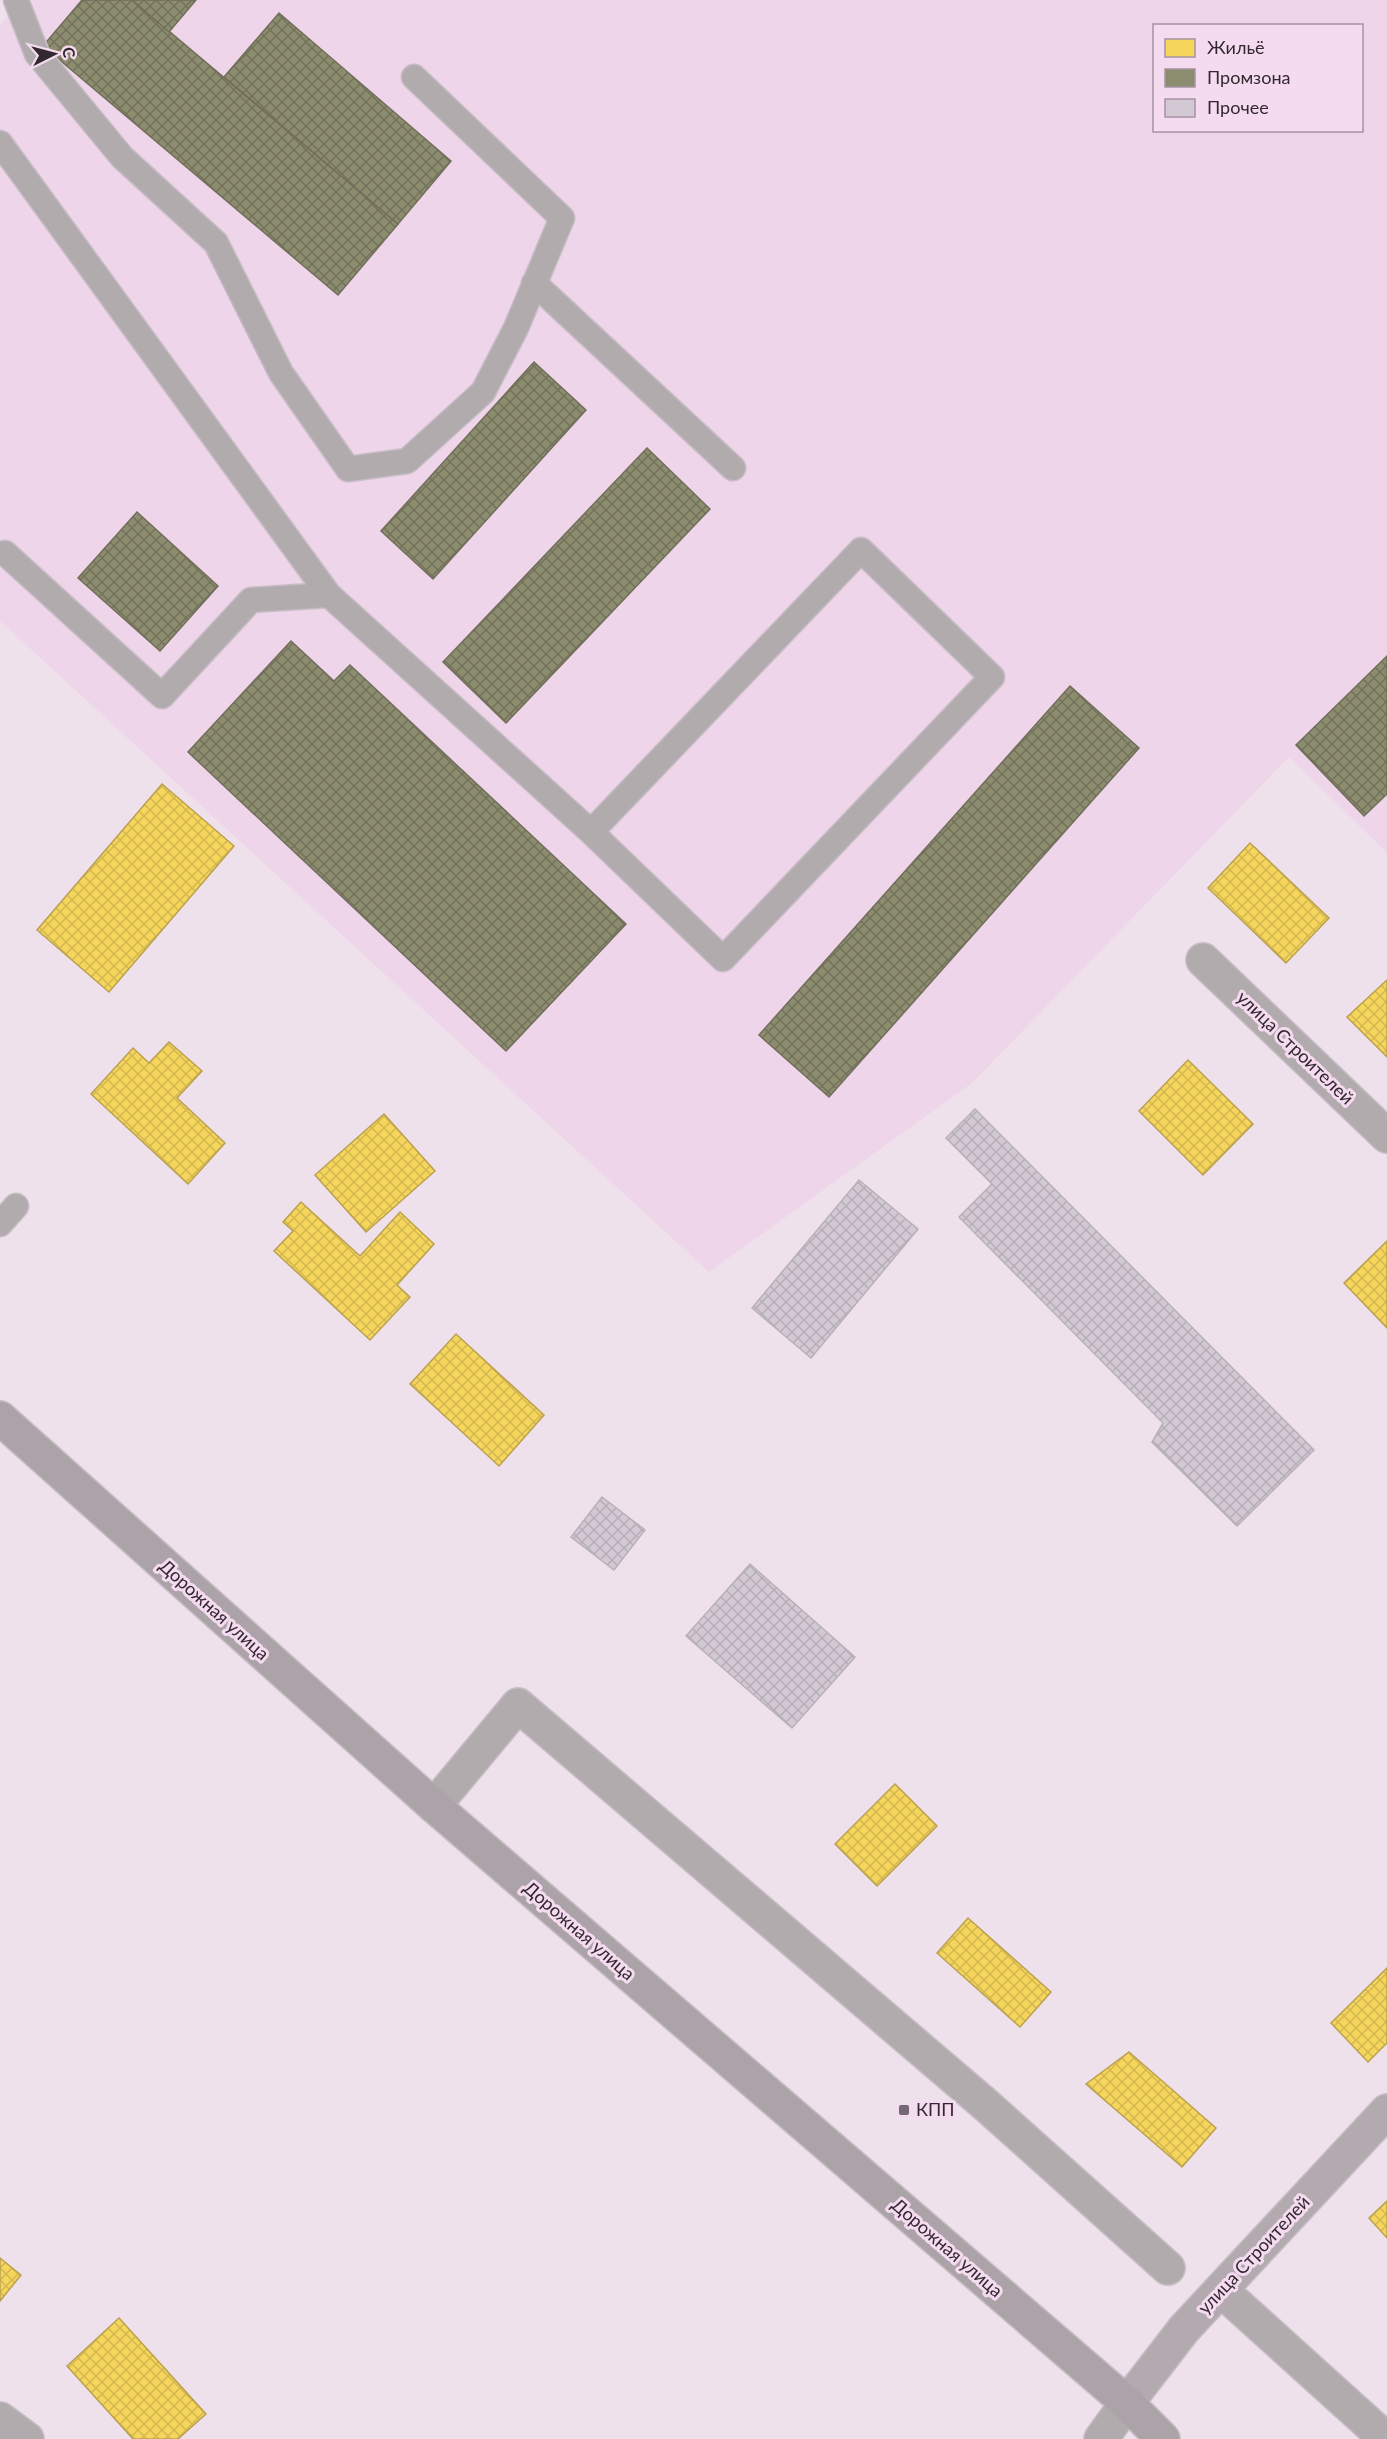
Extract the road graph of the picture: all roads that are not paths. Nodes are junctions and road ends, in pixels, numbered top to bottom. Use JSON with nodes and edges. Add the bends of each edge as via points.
{"nodes":[{"id":1,"x":16,"y":0,"type":"edge"},
{"id":2,"x":414,"y":77,"type":"dead end"},
{"id":3,"x":0,"y":142,"type":"edge"},
{"id":4,"x":534,"y":283,"type":"junction"},
{"id":5,"x":733,"y":468,"type":"dead end"},
{"id":6,"x":5,"y":552,"type":"dead end"},
{"id":7,"x":329,"y":595,"type":"junction"},
{"id":8,"x":591,"y":832,"type":"junction"},
{"id":9,"x":1203,"y":960,"type":"dead end"},
{"id":10,"x":1387,"y":1136,"type":"edge"},
{"id":11,"x":16,"y":1206,"type":"dead end"},
{"id":12,"x":0,"y":1224,"type":"edge"},
{"id":13,"x":0,"y":1418,"type":"edge"},
{"id":14,"x":434,"y":1806,"type":"junction"},
{"id":15,"x":1387,"y":2111,"type":"edge"},
{"id":16,"x":1168,"y":2268,"type":"dead end"},
{"id":17,"x":1221,"y":2290,"type":"junction"},
{"id":18,"x":1127,"y":2403,"type":"junction"},
{"id":19,"x":0,"y":2419,"type":"edge"},
{"id":20,"x":27,"y":2439,"type":"edge"},
{"id":21,"x":1101,"y":2439,"type":"edge"},
{"id":22,"x":1163,"y":2439,"type":"edge"},
{"id":23,"x":1386,"y":2439,"type":"edge"}],
"edges":[{"from":1,"to":4,"type":"lane","via":[[44,63],[122,157],[216,243],[281,373],[348,469],[407,461],[483,392]]},
{"from":2,"to":4,"type":"lane","via":[[562,218]]},
{"from":3,"to":7,"type":"lane"},
{"from":4,"to":5,"type":"lane"},
{"from":6,"to":7,"type":"lane","via":[[162,696],[251,600]]},
{"from":7,"to":8,"type":"lane"},
{"from":8,"to":8,"type":"lane","via":[[723,959],[992,677],[861,550]]},
{"from":9,"to":10,"type":"street","name":"улица Строителей"},
{"from":11,"to":12,"type":"lane"},
{"from":13,"to":14,"type":"main road","name":"Дорожная улица"},
{"from":14,"to":16,"type":"street","via":[[518,1705],[986,2105]]},
{"from":14,"to":18,"type":"main road","name":"Дорожная улица"},
{"from":15,"to":17,"type":"street","name":"улица Строителей"},
{"from":17,"to":18,"type":"street","name":"улица Строителей","via":[[1184,2329]]},
{"from":17,"to":23,"type":"street"},
{"from":18,"to":21,"type":"street"},
{"from":18,"to":22,"type":"main road","name":"Дорожная улица"},
{"from":19,"to":20,"type":"street"}]}
